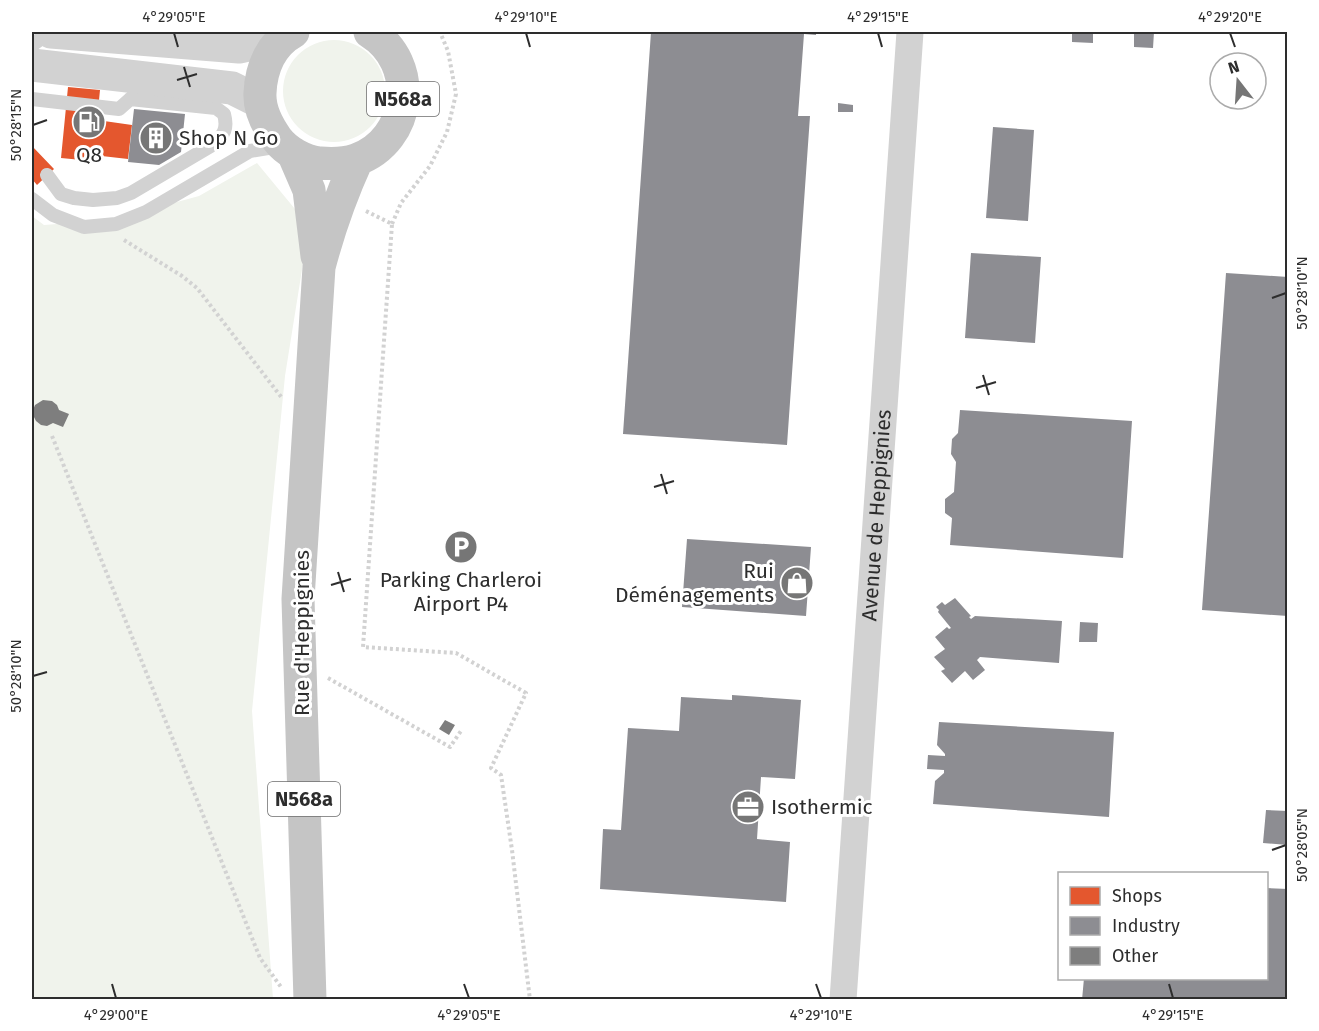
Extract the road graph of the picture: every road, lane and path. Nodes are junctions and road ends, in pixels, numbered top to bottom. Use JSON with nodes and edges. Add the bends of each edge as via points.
{"nodes":[{"id":1,"x":51,"y":32,"type":"edge"},
{"id":2,"x":370,"y":32,"type":"edge"},
{"id":3,"x":440,"y":32,"type":"edge"},
{"id":4,"x":910,"y":32,"type":"edge"},
{"id":5,"x":290,"y":33,"type":"edge"},
{"id":6,"x":32,"y":45,"type":"edge"},
{"id":7,"x":32,"y":65,"type":"edge"},
{"id":8,"x":141,"y":88,"type":"junction"},
{"id":9,"x":32,"y":99,"type":"edge"},
{"id":10,"x":260,"y":102,"type":"junction"},
{"id":11,"x":287,"y":149,"type":"junction"},
{"id":12,"x":357,"y":160,"type":"junction"},
{"id":13,"x":47,"y":175,"type":"dead end"},
{"id":14,"x":32,"y":200,"type":"edge"},
{"id":15,"x":361,"y":208,"type":"dead end"},
{"id":16,"x":392,"y":225,"type":"junction"},
{"id":17,"x":116,"y":235,"type":"dead end"},
{"id":18,"x":319,"y":267,"type":"junction"},
{"id":19,"x":287,"y":404,"type":"dead end"},
{"id":20,"x":52,"y":436,"type":"dead end"},
{"id":21,"x":300,"y":672,"type":"junction"},
{"id":22,"x":461,"y":731,"type":"dead end"},
{"id":23,"x":310,"y":997,"type":"edge"},
{"id":24,"x":530,"y":999,"type":"edge"},
{"id":25,"x":843,"y":999,"type":"edge"}],
"edges":[{"from":1,"to":5,"type":"street","via":[[239,47]]},
{"from":1,"to":6,"type":"lane"},
{"from":2,"to":12,"type":"main road","number":"N568a","via":[[395,57],[403,81],[403,105],[394,128],[378,147]]},
{"from":3,"to":16,"type":"path","via":[[456,94],[447,132],[430,166],[401,203]]},
{"from":4,"to":25,"type":"street","name":"Avenue de Heppignies"},
{"from":5,"to":10,"type":"main road","number":"N568a","via":[[270,53],[260,77]]},
{"from":7,"to":8,"type":"street"},
{"from":8,"to":9,"type":"lane","via":[[119,109]]},
{"from":8,"to":10,"type":"street","via":[[232,88]]},
{"from":8,"to":13,"type":"lane","via":[[216,108],[224,114],[223,135],[214,144],[117,198],[93,200],[61,194]]},
{"from":10,"to":11,"type":"main road","number":"N568a","via":[[267,126]]},
{"from":11,"to":12,"type":"main road","number":"N568a","via":[[313,162]]},
{"from":11,"to":14,"type":"lane","via":[[250,151],[146,212],[116,224],[84,227],[53,215]]},
{"from":11,"to":18,"type":"main road","name":"Rue d'Heppignies","number":"N568a","via":[[309,190]]},
{"from":12,"to":18,"type":"main road","name":"Rue d'Heppignies","number":"N568a","via":[[332,221]]},
{"from":15,"to":16,"type":"path"},
{"from":16,"to":24,"type":"path","via":[[363,647],[456,653],[526,693],[491,768],[501,775]]},
{"from":17,"to":19,"type":"path","via":[[197,288]]},
{"from":18,"to":21,"type":"main road","name":"Rue d'Heppignies","number":"N568a","via":[[298,599]]},
{"from":20,"to":23,"type":"path","via":[[260,958],[283,990]]},
{"from":21,"to":22,"type":"path","via":[[329,678],[450,747]]},
{"from":21,"to":23,"type":"main road","name":"Rue d'Heppignies","number":"N568a"}]}
